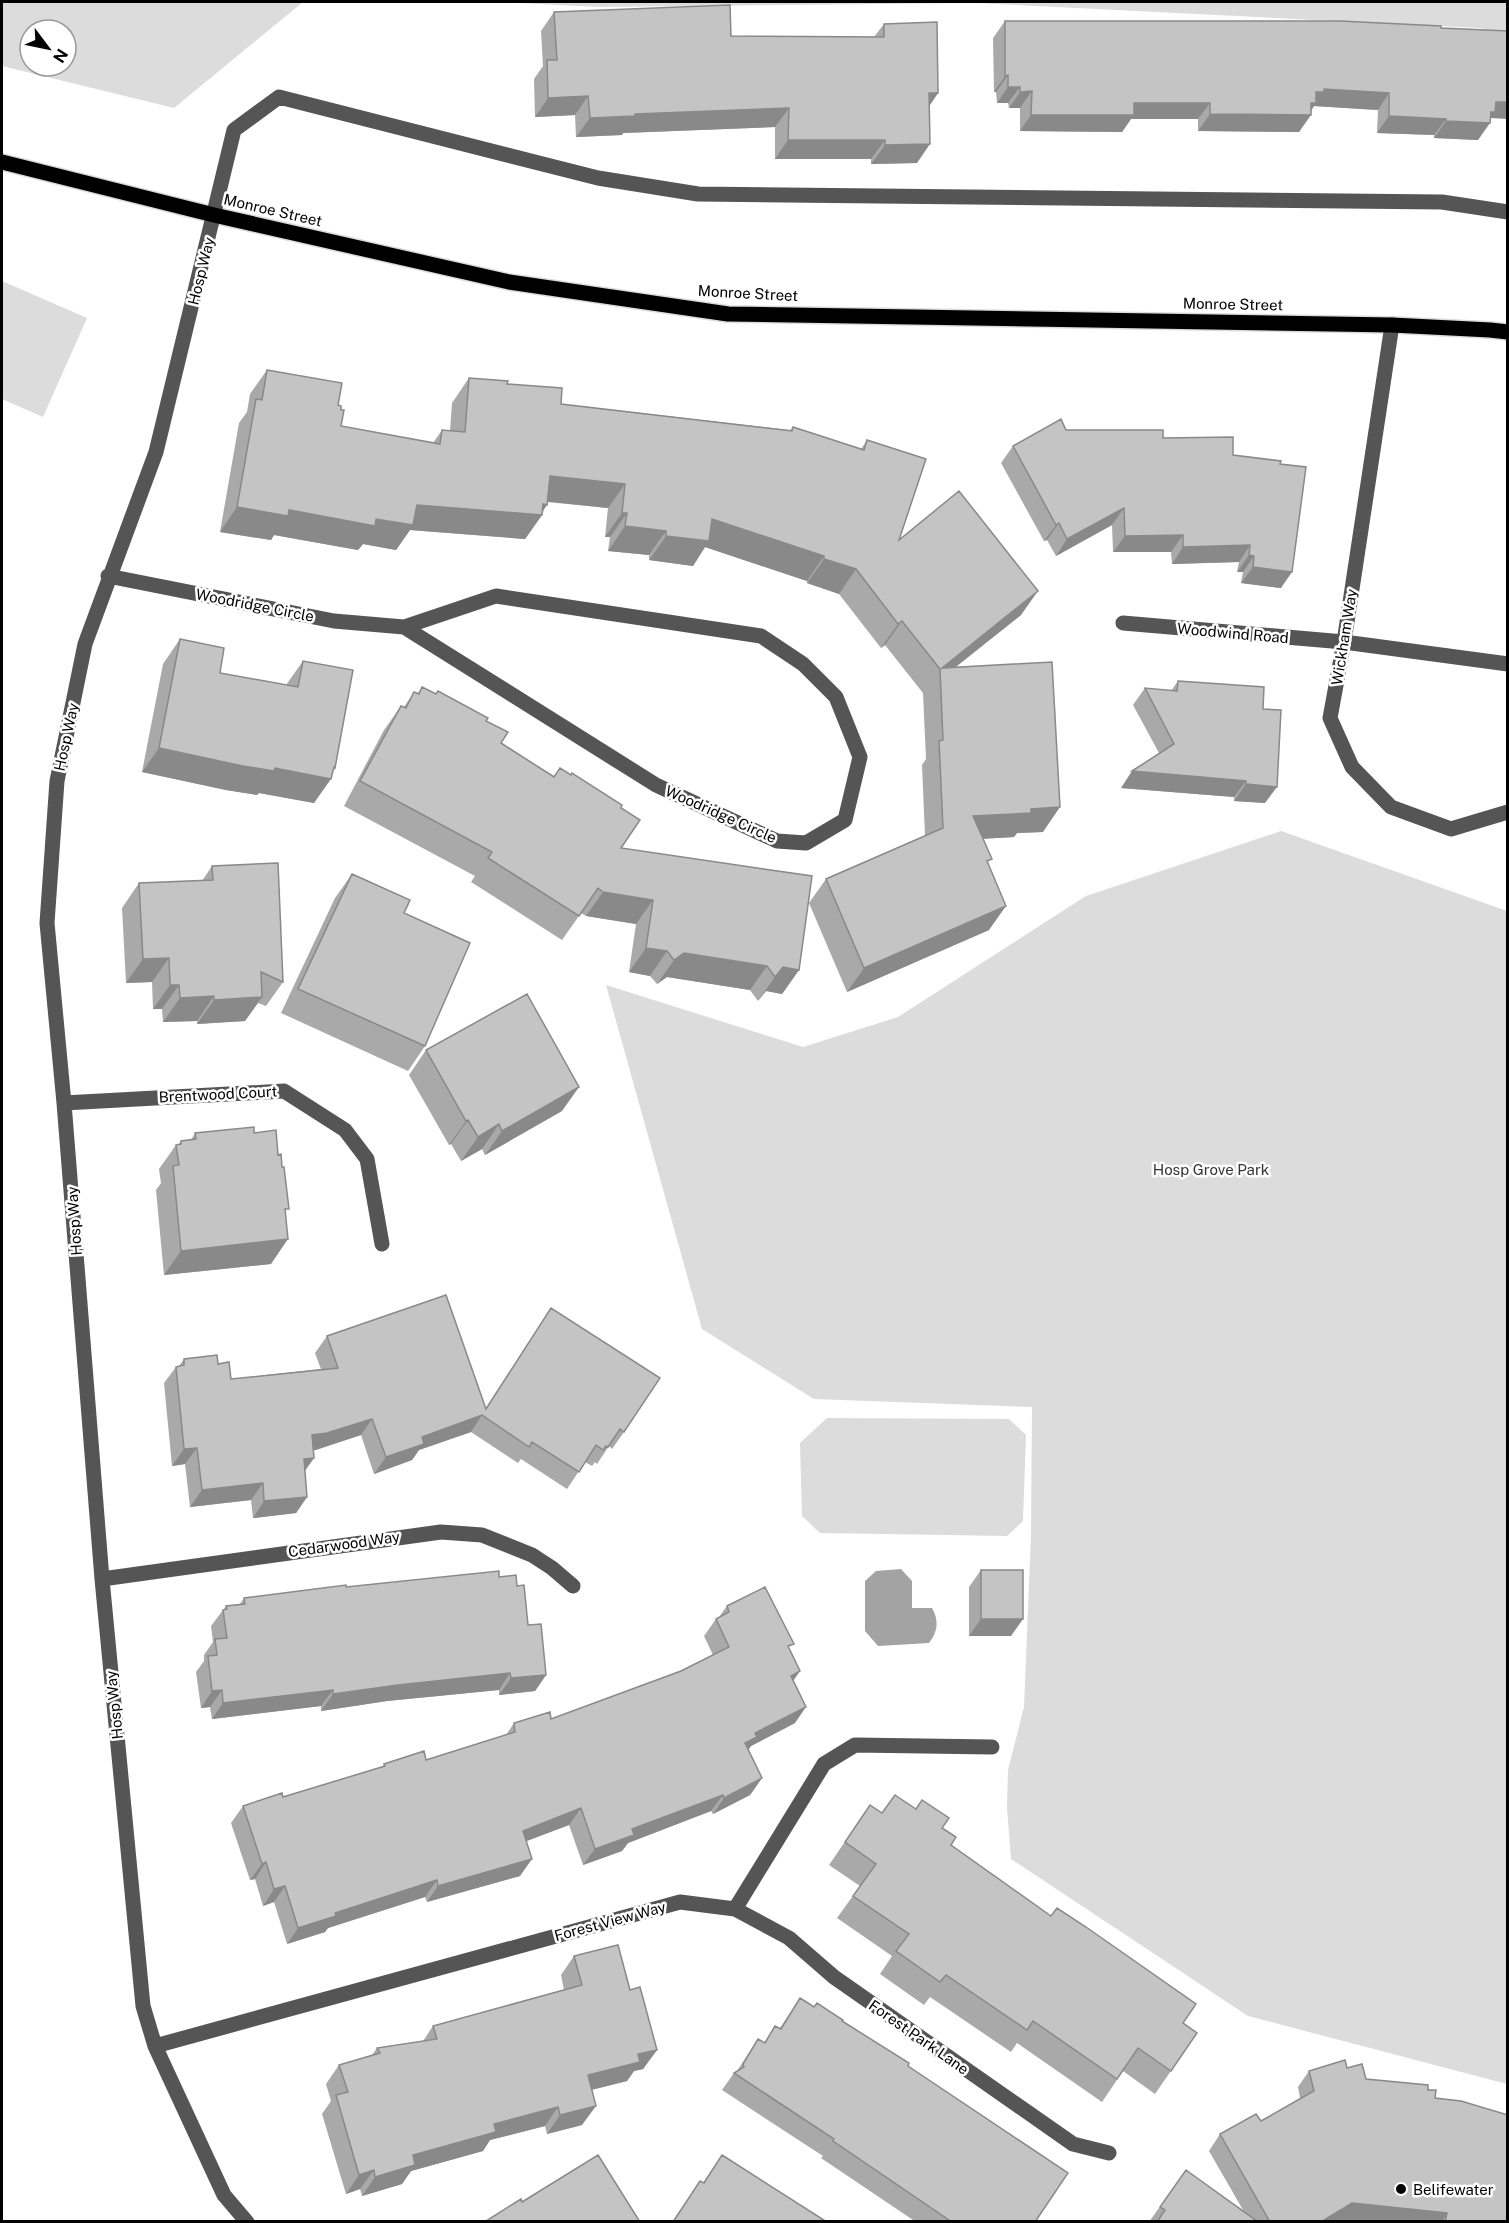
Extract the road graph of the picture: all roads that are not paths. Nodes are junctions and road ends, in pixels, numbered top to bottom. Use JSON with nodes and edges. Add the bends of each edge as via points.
{"nodes":[{"id":1,"x":2,"y":162,"type":"edge"},
{"id":2,"x":1508,"y":212,"type":"edge"},
{"id":3,"x":214,"y":216,"type":"junction"},
{"id":4,"x":1392,"y":325,"type":"junction"},
{"id":5,"x":1508,"y":332,"type":"edge"},
{"id":6,"x":108,"y":576,"type":"junction"},
{"id":7,"x":1123,"y":623,"type":"dead end"},
{"id":8,"x":404,"y":627,"type":"junction"},
{"id":9,"x":1344,"y":642,"type":"junction"},
{"id":10,"x":1508,"y":664,"type":"edge"},
{"id":11,"x":1508,"y":812,"type":"edge"},
{"id":12,"x":64,"y":1103,"type":"junction"},
{"id":13,"x":382,"y":1245,"type":"dead end"},
{"id":14,"x":102,"y":1579,"type":"junction"},
{"id":15,"x":573,"y":1586,"type":"dead end"},
{"id":16,"x":992,"y":1747,"type":"dead end"},
{"id":17,"x":735,"y":1909,"type":"junction"},
{"id":18,"x":155,"y":2046,"type":"junction"},
{"id":19,"x":1109,"y":2153,"type":"dead end"},
{"id":20,"x":247,"y":2222,"type":"edge"}],
"edges":[{"from":1,"to":3,"type":"main road","name":"Monroe Street"},
{"from":2,"to":3,"type":"street","name":"Hosp Way","via":[[1442,202],[698,194],[598,178],[279,97],[234,130]]},
{"from":3,"to":4,"type":"main road","name":"Monroe Street","via":[[509,282],[728,314]]},
{"from":3,"to":6,"type":"street","name":"Hosp Way","via":[[156,452]]},
{"from":4,"to":5,"type":"main road","name":"Monroe Street"},
{"from":4,"to":9,"type":"street","name":"Wickham Way"},
{"from":6,"to":8,"type":"street","name":"Woodridge Circle","via":[[334,621]]},
{"from":6,"to":12,"type":"street","name":"Hosp Way","via":[[85,644],[57,781],[47,923]]},
{"from":7,"to":9,"type":"street","name":"Woodwind Road"},
{"from":8,"to":8,"type":"street","name":"Woodridge Circle","via":[[656,785],[777,841],[806,843],[845,820],[860,757],[836,697],[803,664],[761,636],[496,596]]},
{"from":9,"to":10,"type":"street","name":"Woodwind Road"},
{"from":9,"to":11,"type":"street","name":"Wickham Way","via":[[1330,718],[1352,767],[1391,807],[1451,829]]},
{"from":12,"to":13,"type":"street","name":"Brentwood Court","via":[[284,1090],[345,1130],[367,1159]]},
{"from":12,"to":14,"type":"street","name":"Hosp Way"},
{"from":14,"to":15,"type":"street","name":"Cedarwood Way","via":[[441,1532],[482,1535],[532,1555]]},
{"from":14,"to":18,"type":"street","name":"Hosp Way","via":[[143,2006]]},
{"from":16,"to":17,"type":"street","via":[[855,1745],[824,1764]]},
{"from":17,"to":18,"type":"street","name":"Forest View Way","via":[[680,1902]]},
{"from":17,"to":19,"type":"street","name":"Forest Park Lane","via":[[789,1938],[834,1977],[1073,2144]]},
{"from":18,"to":20,"type":"street","name":"Hosp Way","via":[[224,2195]]}]}
